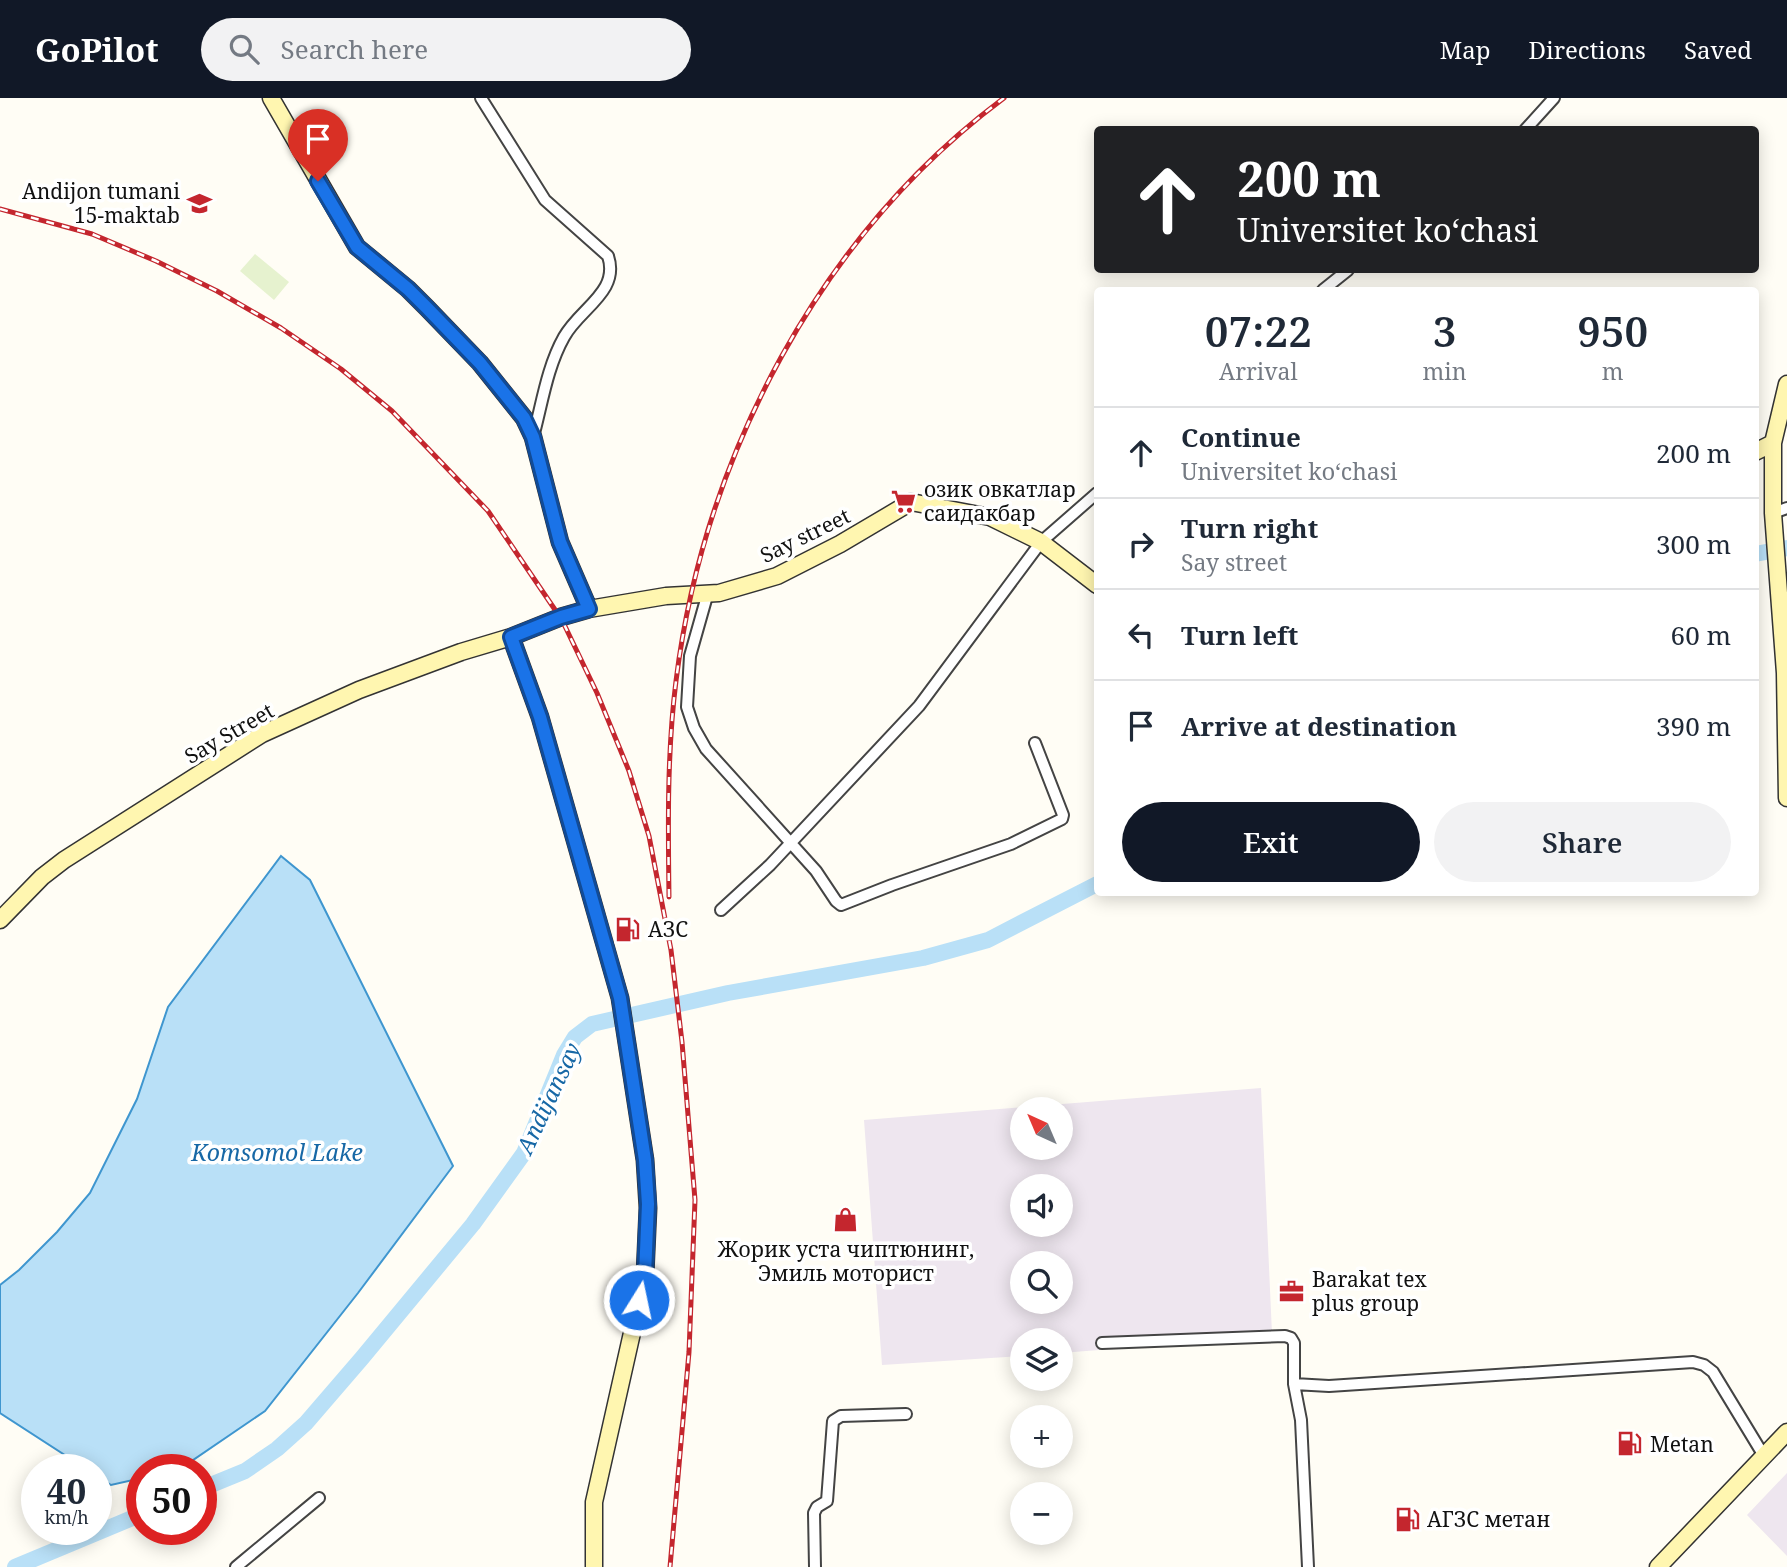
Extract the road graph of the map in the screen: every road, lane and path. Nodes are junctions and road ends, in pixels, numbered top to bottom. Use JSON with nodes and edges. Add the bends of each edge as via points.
{"nodes":[{"id":1,"x":271,"y":98,"type":"edge"},
{"id":2,"x":481,"y":98,"type":"edge"},
{"id":3,"x":1554,"y":98,"type":"edge"},
{"id":4,"x":1529,"y":126,"type":"edge"},
{"id":5,"x":1344,"y":273,"type":"edge"},
{"id":6,"x":1327,"y":287,"type":"edge"},
{"id":7,"x":1787,"y":384,"type":"edge"},
{"id":8,"x":533,"y":437,"type":"junction"},
{"id":9,"x":1773,"y":443,"type":"junction"},
{"id":10,"x":1759,"y":450,"type":"edge"},
{"id":11,"x":1094,"y":496,"type":"edge"},
{"id":12,"x":1778,"y":516,"type":"edge"},
{"id":13,"x":1041,"y":542,"type":"junction"},
{"id":14,"x":1094,"y":583,"type":"edge"},
{"id":15,"x":707,"y":596,"type":"junction"},
{"id":16,"x":589,"y":609,"type":"junction"},
{"id":17,"x":511,"y":637,"type":"junction"},
{"id":18,"x":1035,"y":743,"type":"dead end"},
{"id":19,"x":1787,"y":798,"type":"edge"},
{"id":20,"x":790,"y":844,"type":"junction"},
{"id":21,"x":721,"y":910,"type":"dead end"},
{"id":22,"x":0,"y":920,"type":"edge"},
{"id":23,"x":1102,"y":1343,"type":"dead end"},
{"id":24,"x":1294,"y":1384,"type":"junction"},
{"id":25,"x":906,"y":1414,"type":"dead end"},
{"id":26,"x":1787,"y":1432,"type":"edge"},
{"id":27,"x":1764,"y":1455,"type":"junction"},
{"id":28,"x":319,"y":1498,"type":"dead end"},
{"id":29,"x":236,"y":1567,"type":"edge"},
{"id":30,"x":594,"y":1567,"type":"edge"},
{"id":31,"x":815,"y":1567,"type":"edge"},
{"id":32,"x":1308,"y":1567,"type":"edge"},
{"id":33,"x":1658,"y":1567,"type":"edge"}],
"edges":[{"from":1,"to":8,"type":"main road","via":[[357,247],[408,289],[480,363],[508,395]]},
{"from":2,"to":8,"type":"street","via":[[545,200],[608,256],[612,268],[605,289],[565,335]]},
{"from":3,"to":4,"type":"street"},
{"from":5,"to":6,"type":"street"},
{"from":7,"to":9,"type":"main road"},
{"from":8,"to":16,"type":"main road","via":[[560,542]]},
{"from":9,"to":10,"type":"main road"},
{"from":9,"to":12,"type":"main road"},
{"from":11,"to":13,"type":"street"},
{"from":12,"to":19,"type":"main road"},
{"from":13,"to":14,"type":"main road","name":"Say street"},
{"from":13,"to":15,"type":"main road","name":"Say street","via":[[990,517],[911,502],[776,576]]},
{"from":13,"to":20,"type":"street","via":[[919,706]]},
{"from":15,"to":16,"type":"main road","name":"Say street","via":[[666,596]]},
{"from":15,"to":20,"type":"street","via":[[690,656],[687,707],[706,749]]},
{"from":16,"to":17,"type":"main road","name":"Say street"},
{"from":17,"to":22,"type":"main road","name":"Say Street","via":[[359,690],[262,734],[64,860]]},
{"from":17,"to":30,"type":"main road","via":[[540,717],[620,998],[645,1160],[645,1275],[594,1502]]},
{"from":18,"to":20,"type":"street","via":[[1063,815],[1057,823],[1011,844],[841,905]]},
{"from":20,"to":21,"type":"street"},
{"from":23,"to":24,"type":"street","via":[[1285,1336],[1294,1343]]},
{"from":24,"to":27,"type":"street","via":[[1329,1386],[1693,1362],[1704,1364],[1713,1373]]},
{"from":24,"to":32,"type":"street","via":[[1301,1420]]},
{"from":25,"to":31,"type":"street","via":[[841,1416],[833,1421],[827,1501],[814,1513]]},
{"from":26,"to":27,"type":"main road"},
{"from":27,"to":33,"type":"main road"},
{"from":28,"to":29,"type":"street"}]}
